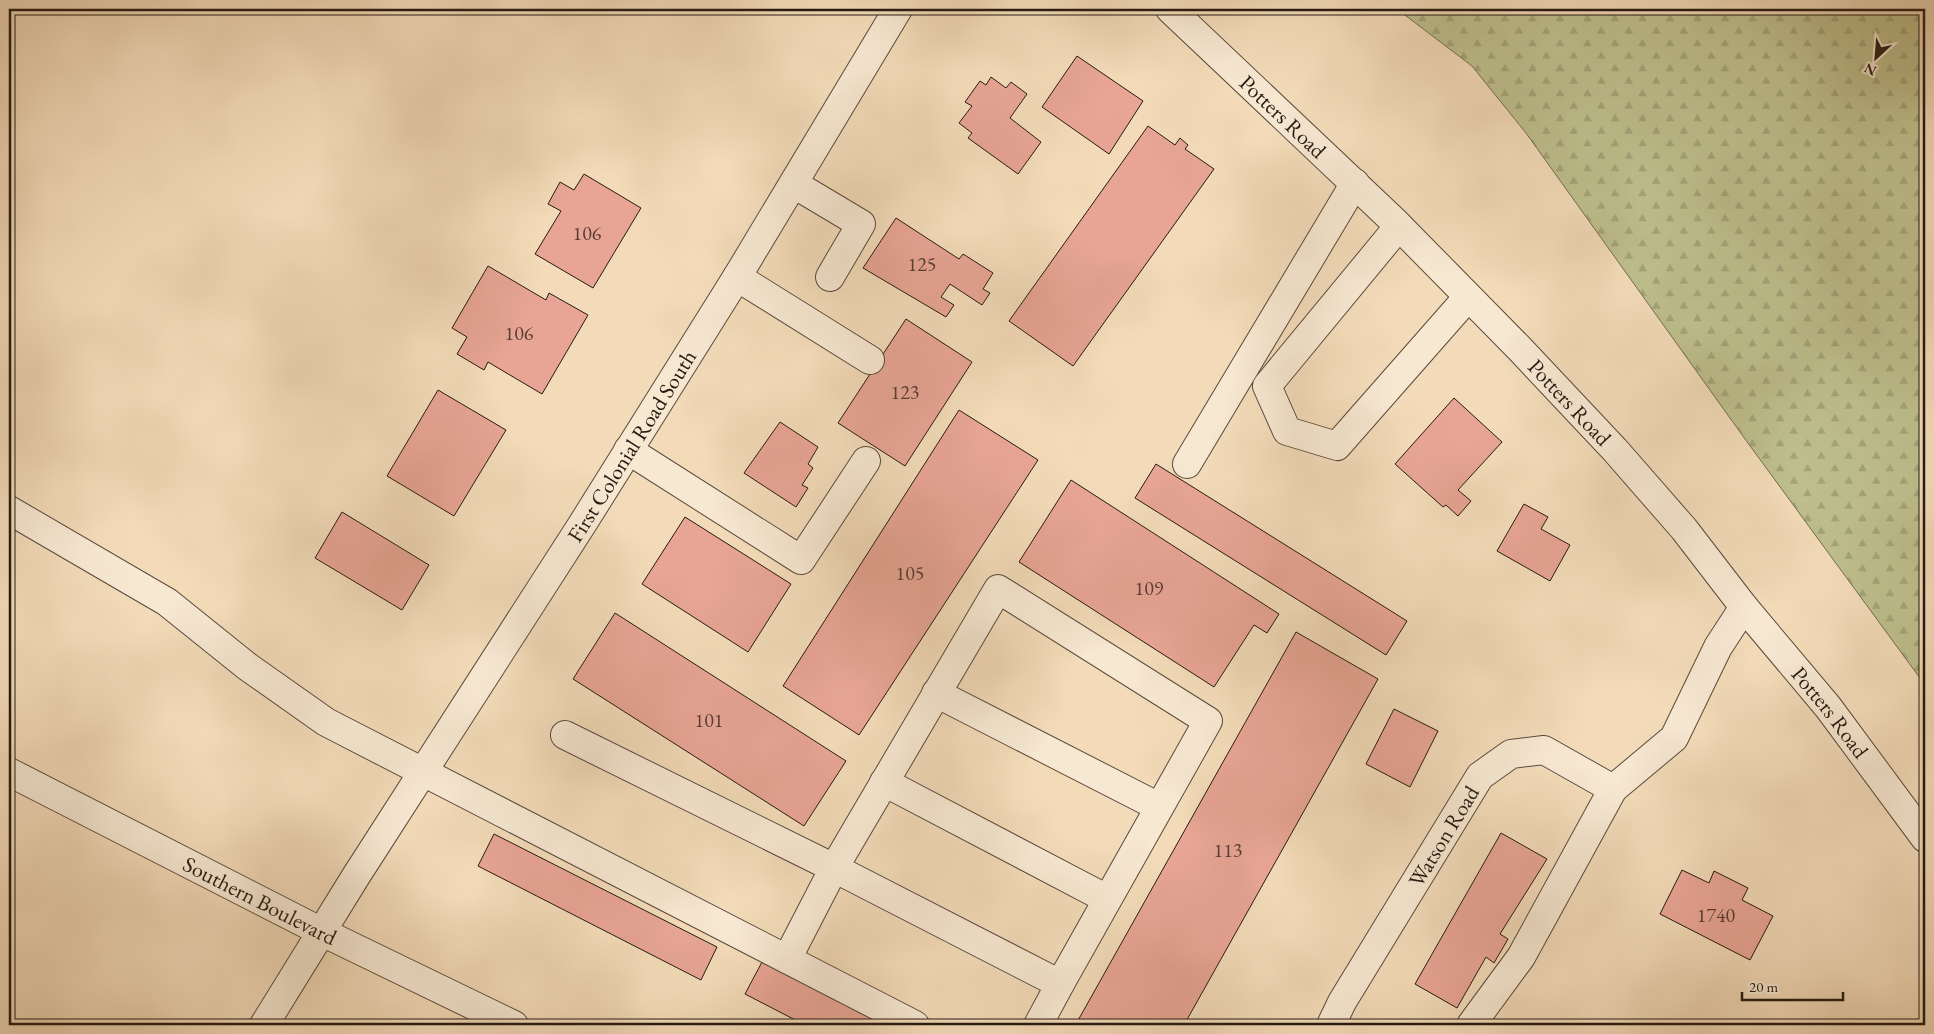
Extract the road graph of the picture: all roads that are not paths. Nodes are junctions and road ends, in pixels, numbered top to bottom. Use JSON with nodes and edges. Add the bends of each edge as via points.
{"nodes":[{"id":1,"x":898,"y":9,"type":"edge"},
{"id":2,"x":1170,"y":9,"type":"edge"},
{"id":3,"x":1355,"y":183,"type":"junction"},
{"id":4,"x":794,"y":184,"type":"junction"},
{"id":5,"x":1399,"y":226,"type":"junction"},
{"id":6,"x":738,"y":277,"type":"junction"},
{"id":7,"x":830,"y":277,"type":"dead end"},
{"id":8,"x":1468,"y":297,"type":"junction"},
{"id":9,"x":870,"y":360,"type":"dead end"},
{"id":10,"x":628,"y":450,"type":"junction"},
{"id":11,"x":866,"y":461,"type":"dead end"},
{"id":12,"x":1187,"y":464,"type":"dead end"},
{"id":13,"x":9,"y":510,"type":"edge"},
{"id":14,"x":1744,"y":608,"type":"junction"},
{"id":15,"x":936,"y":693,"type":"junction"},
{"id":16,"x":565,"y":735,"type":"dead end"},
{"id":17,"x":9,"y":772,"type":"edge"},
{"id":18,"x":423,"y":772,"type":"junction"},
{"id":19,"x":884,"y":782,"type":"junction"},
{"id":20,"x":1613,"y":788,"type":"junction"},
{"id":21,"x":1159,"y":807,"type":"junction"},
{"id":22,"x":1925,"y":838,"type":"edge"},
{"id":23,"x":834,"y":868,"type":"junction"},
{"id":24,"x":1108,"y":899,"type":"junction"},
{"id":25,"x":322,"y":932,"type":"junction"},
{"id":26,"x":787,"y":959,"type":"junction"},
{"id":27,"x":1060,"y":984,"type":"junction"},
{"id":28,"x":264,"y":1025,"type":"edge"},
{"id":29,"x":514,"y":1025,"type":"edge"},
{"id":30,"x":915,"y":1025,"type":"edge"},
{"id":31,"x":1038,"y":1025,"type":"edge"},
{"id":32,"x":1331,"y":1025,"type":"edge"},
{"id":33,"x":1471,"y":1025,"type":"edge"}],
"edges":[{"from":1,"to":4,"type":"street","name":"First Colonial Road South"},
{"from":2,"to":3,"type":"street","name":"Potters Road"},
{"from":3,"to":5,"type":"street","name":"Potters Road"},
{"from":3,"to":12,"type":"street"},
{"from":4,"to":6,"type":"street","name":"First Colonial Road South"},
{"from":4,"to":7,"type":"street","via":[[861,224]]},
{"from":5,"to":8,"type":"street","name":"Potters Road"},
{"from":5,"to":8,"type":"street","via":[[1267,386],[1287,431],[1337,446]]},
{"from":6,"to":9,"type":"street"},
{"from":6,"to":10,"type":"street","name":"First Colonial Road South"},
{"from":8,"to":14,"type":"street","name":"Potters Road","via":[[1615,450],[1684,529]]},
{"from":10,"to":11,"type":"street","via":[[802,560]]},
{"from":10,"to":18,"type":"street","name":"First Colonial Road South"},
{"from":13,"to":18,"type":"street","via":[[166,602],[248,667],[326,722]]},
{"from":14,"to":20,"type":"street","via":[[1718,647],[1674,738]]},
{"from":14,"to":22,"type":"street","name":"Potters Road","via":[[1828,707]]},
{"from":15,"to":19,"type":"street"},
{"from":15,"to":21,"type":"street"},
{"from":15,"to":21,"type":"street","via":[[998,589],[1208,721]]},
{"from":16,"to":23,"type":"street"},
{"from":17,"to":25,"type":"street","name":"Southern Boulevard"},
{"from":18,"to":25,"type":"street","name":"First Colonial Road South"},
{"from":18,"to":26,"type":"street"},
{"from":19,"to":23,"type":"street"},
{"from":19,"to":24,"type":"street"},
{"from":20,"to":32,"type":"street","name":"Watson Road","via":[[1544,750],[1511,754],[1480,776]]},
{"from":20,"to":33,"type":"street","via":[[1521,957]]},
{"from":21,"to":24,"type":"street"},
{"from":23,"to":26,"type":"street"},
{"from":23,"to":27,"type":"street"},
{"from":24,"to":27,"type":"street"},
{"from":25,"to":28,"type":"street","name":"First Colonial Road South"},
{"from":25,"to":29,"type":"street","name":"Southern Boulevard"},
{"from":26,"to":30,"type":"street"},
{"from":27,"to":31,"type":"street"}]}
